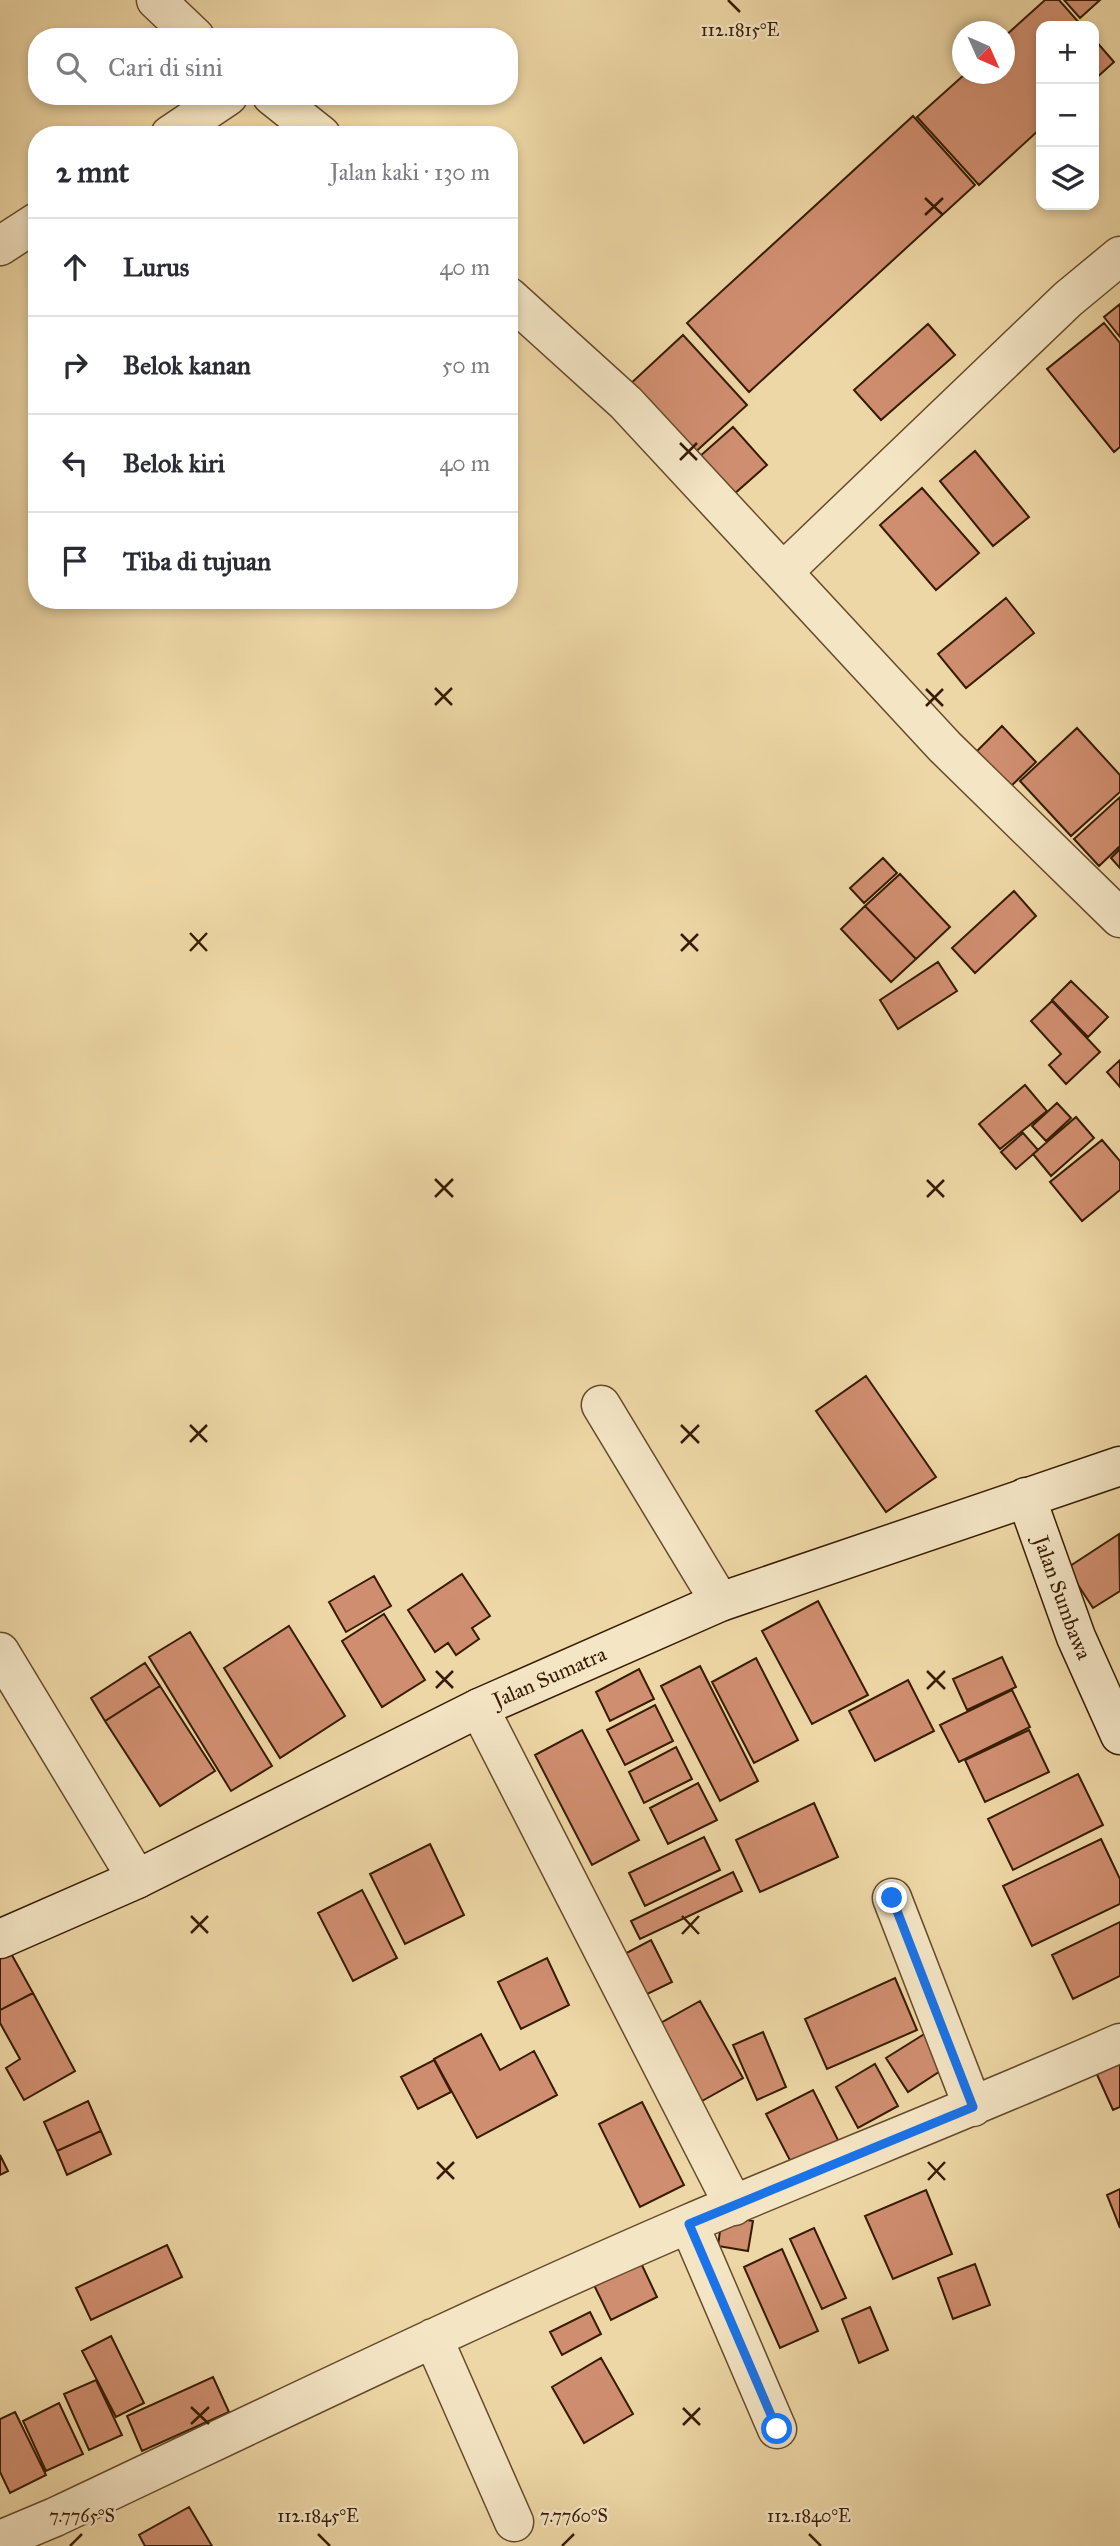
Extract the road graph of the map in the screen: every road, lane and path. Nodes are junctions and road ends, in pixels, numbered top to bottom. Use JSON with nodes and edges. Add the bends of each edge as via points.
{"nodes":[{"id":1,"x":156,"y":0,"type":"edge"},
{"id":2,"x":186,"y":28,"type":"edge"},
{"id":3,"x":215,"y":105,"type":"edge"},
{"id":4,"x":283,"y":105,"type":"edge"},
{"id":5,"x":183,"y":126,"type":"edge"},
{"id":6,"x":310,"y":126,"type":"edge"},
{"id":7,"x":28,"y":228,"type":"edge"},
{"id":8,"x":0,"y":246,"type":"edge"},
{"id":9,"x":1120,"y":256,"type":"edge"},
{"id":10,"x":518,"y":305,"type":"edge"},
{"id":11,"x":783,"y":572,"type":"junction"},
{"id":12,"x":1120,"y":918,"type":"edge"},
{"id":13,"x":601,"y":1405,"type":"dead end"},
{"id":14,"x":1120,"y":1466,"type":"edge"},
{"id":15,"x":1026,"y":1497,"type":"junction"},
{"id":16,"x":720,"y":1602,"type":"junction"},
{"id":17,"x":0,"y":1652,"type":"edge"},
{"id":18,"x":479,"y":1708,"type":"junction"},
{"id":19,"x":1120,"y":1735,"type":"edge"},
{"id":20,"x":136,"y":1879,"type":"junction"},
{"id":21,"x":892,"y":1898,"type":"dead end"},
{"id":22,"x":0,"y":1939,"type":"edge"},
{"id":23,"x":1120,"y":2043,"type":"edge"},
{"id":24,"x":973,"y":2107,"type":"junction"},
{"id":25,"x":734,"y":2206,"type":"junction"},
{"id":26,"x":689,"y":2224,"type":"junction"},
{"id":27,"x":433,"y":2338,"type":"junction"},
{"id":28,"x":777,"y":2429,"type":"dead end"},
{"id":29,"x":514,"y":2522,"type":"dead end"},
{"id":30,"x":0,"y":2540,"type":"edge"}],
"edges":[{"from":1,"to":2,"type":"street"},
{"from":3,"to":5,"type":"street"},
{"from":4,"to":6,"type":"street"},
{"from":7,"to":8,"type":"street"},
{"from":9,"to":11,"type":"street","via":[[1068,299]]},
{"from":10,"to":11,"type":"street","via":[[626,403]]},
{"from":11,"to":12,"type":"street","via":[[945,747]]},
{"from":13,"to":16,"type":"street"},
{"from":14,"to":15,"type":"street","name":"Jalan Sumatra"},
{"from":15,"to":16,"type":"street","name":"Jalan Sumatra"},
{"from":15,"to":19,"type":"street","name":"Jalan Sumbawa","via":[[1076,1637]]},
{"from":16,"to":18,"type":"street","name":"Jalan Sumatra"},
{"from":17,"to":20,"type":"street"},
{"from":18,"to":20,"type":"street","name":"Jalan Sumatra"},
{"from":18,"to":25,"type":"street"},
{"from":20,"to":22,"type":"street","name":"Jalan Sumatra"},
{"from":21,"to":24,"type":"street"},
{"from":23,"to":24,"type":"street"},
{"from":24,"to":25,"type":"street"},
{"from":25,"to":26,"type":"street"},
{"from":26,"to":27,"type":"street"},
{"from":26,"to":28,"type":"street"},
{"from":27,"to":29,"type":"street"},
{"from":27,"to":30,"type":"street"}]}
